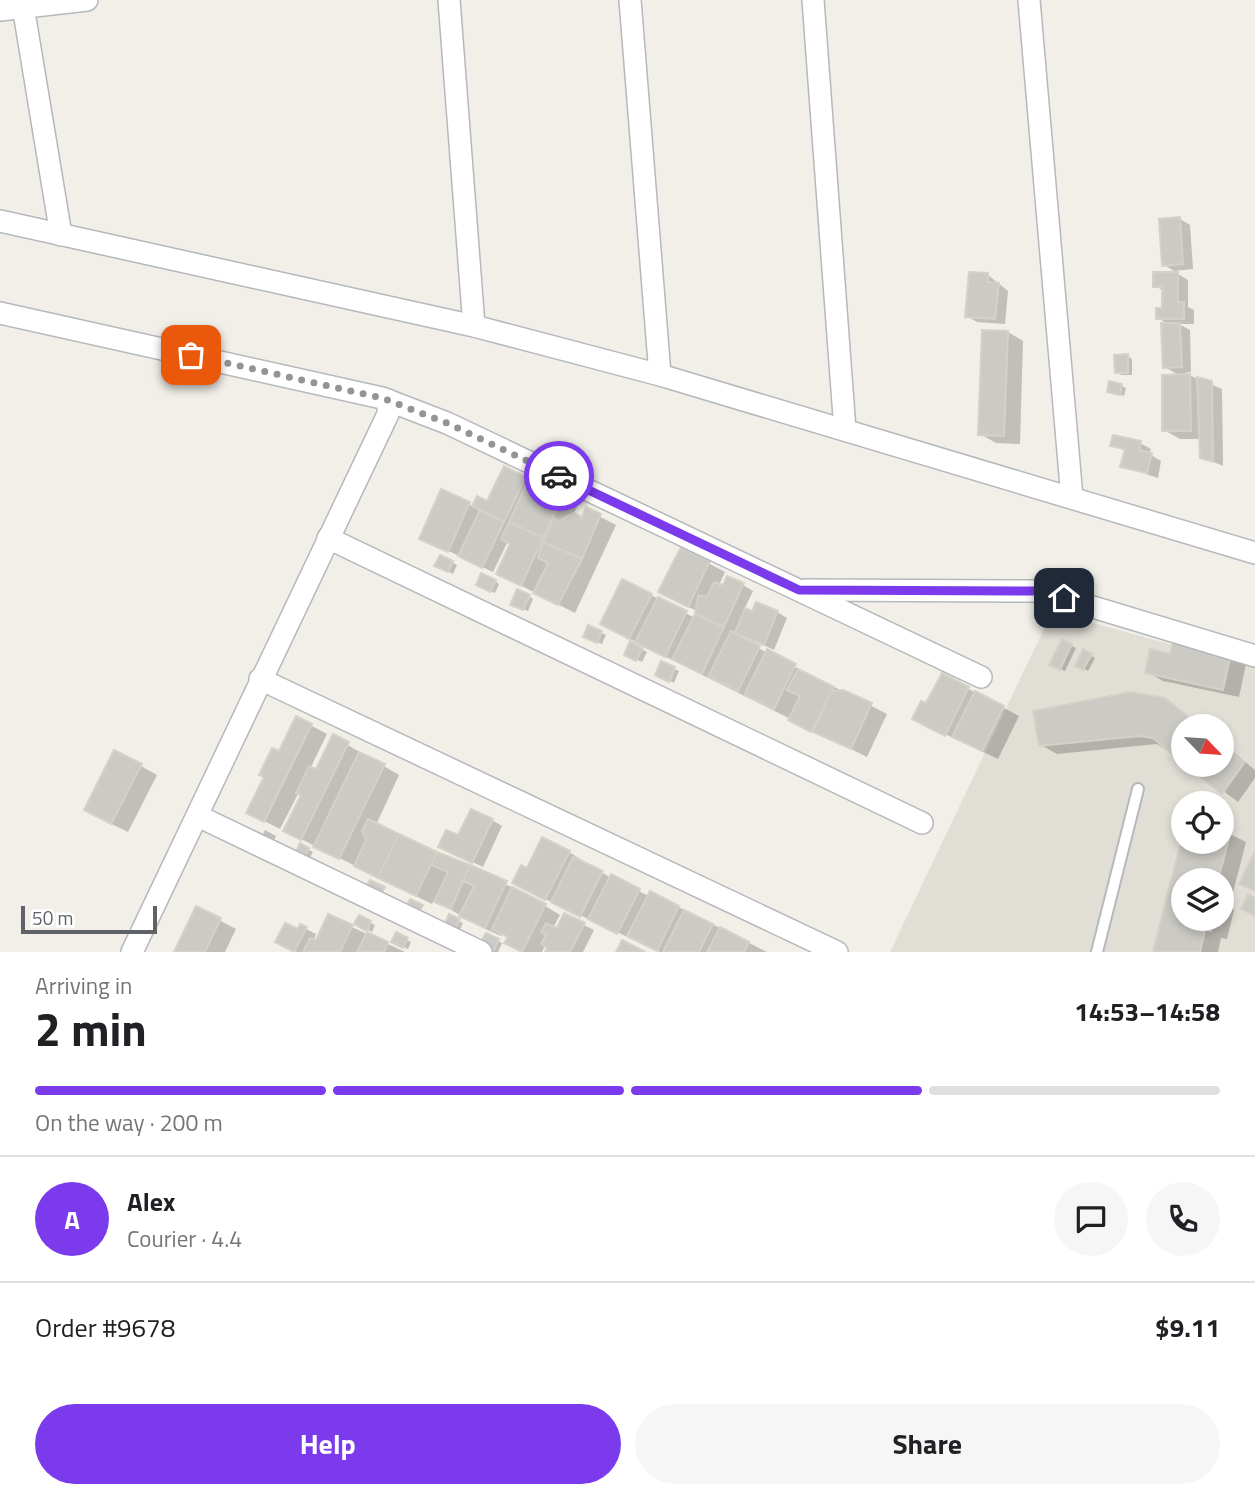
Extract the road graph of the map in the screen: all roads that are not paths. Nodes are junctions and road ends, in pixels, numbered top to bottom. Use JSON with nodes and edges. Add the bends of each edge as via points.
{"nodes":[{"id":1,"x":87,"y":0,"type":"edge"},
{"id":2,"x":449,"y":0,"type":"edge"},
{"id":3,"x":630,"y":0,"type":"edge"},
{"id":4,"x":813,"y":0,"type":"edge"},
{"id":5,"x":1029,"y":0,"type":"edge"},
{"id":6,"x":23,"y":4,"type":"edge"},
{"id":7,"x":0,"y":10,"type":"edge"},
{"id":8,"x":0,"y":221,"type":"edge"},
{"id":9,"x":61,"y":235,"type":"junction"},
{"id":10,"x":0,"y":313,"type":"edge"},
{"id":11,"x":474,"y":326,"type":"junction"},
{"id":12,"x":660,"y":375,"type":"junction"},
{"id":13,"x":388,"y":400,"type":"junction"},
{"id":14,"x":845,"y":430,"type":"junction"},
{"id":15,"x":1072,"y":498,"type":"junction"},
{"id":16,"x":328,"y":538,"type":"junction"},
{"id":17,"x":1255,"y":553,"type":"edge"},
{"id":18,"x":799,"y":590,"type":"junction"},
{"id":19,"x":1255,"y":656,"type":"edge"},
{"id":20,"x":981,"y":677,"type":"dead end"},
{"id":21,"x":260,"y":679,"type":"junction"},
{"id":22,"x":1138,"y":789,"type":"dead end"},
{"id":23,"x":198,"y":816,"type":"junction"},
{"id":24,"x":922,"y":823,"type":"dead end"},
{"id":25,"x":132,"y":952,"type":"edge"},
{"id":26,"x":481,"y":952,"type":"edge"},
{"id":27,"x":836,"y":952,"type":"edge"},
{"id":28,"x":1097,"y":952,"type":"edge"}],
"edges":[{"from":1,"to":6,"type":"street"},
{"from":2,"to":11,"type":"street"},
{"from":3,"to":12,"type":"street"},
{"from":4,"to":14,"type":"street"},
{"from":5,"to":15,"type":"street"},
{"from":6,"to":7,"type":"street"},
{"from":6,"to":9,"type":"street"},
{"from":8,"to":9,"type":"street"},
{"from":9,"to":11,"type":"street"},
{"from":10,"to":13,"type":"street"},
{"from":11,"to":12,"type":"street"},
{"from":12,"to":14,"type":"street"},
{"from":13,"to":16,"type":"street","via":[[388,414]]},
{"from":13,"to":18,"type":"street","via":[[447,423]]},
{"from":14,"to":15,"type":"street"},
{"from":15,"to":17,"type":"street"},
{"from":16,"to":21,"type":"street"},
{"from":16,"to":24,"type":"street"},
{"from":18,"to":19,"type":"street","via":[[1040,591]]},
{"from":18,"to":20,"type":"street"},
{"from":21,"to":23,"type":"street"},
{"from":21,"to":27,"type":"street"},
{"from":22,"to":28,"type":"lane"},
{"from":23,"to":25,"type":"street"},
{"from":23,"to":26,"type":"street"}]}
